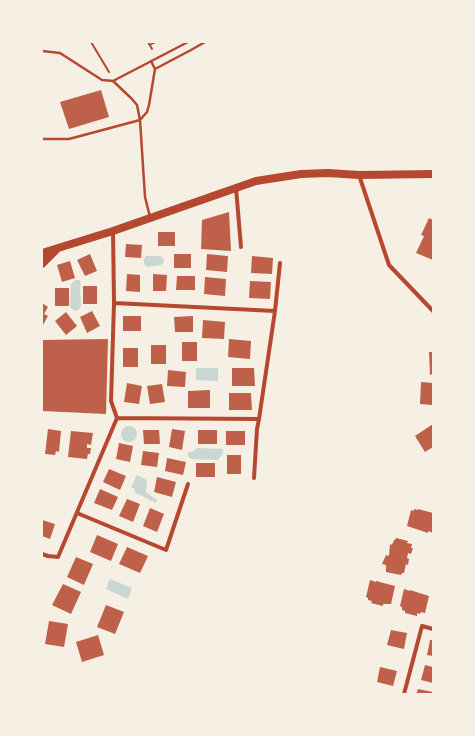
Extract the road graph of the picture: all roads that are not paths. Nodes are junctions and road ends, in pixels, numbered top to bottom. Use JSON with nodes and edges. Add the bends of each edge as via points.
{"nodes":[{"id":1,"x":188,"y":42,"type":"edge"},
{"id":2,"x":205,"y":42,"type":"edge"},
{"id":3,"x":42,"y":51,"type":"edge"},
{"id":4,"x":151,"y":61,"type":"junction"},
{"id":5,"x":155,"y":69,"type":"junction"},
{"id":6,"x":113,"y":80,"type":"junction"},
{"id":7,"x":140,"y":120,"type":"junction"},
{"id":8,"x":42,"y":139,"type":"edge"},
{"id":9,"x":433,"y":174,"type":"edge"},
{"id":10,"x":359,"y":175,"type":"junction"},
{"id":11,"x":236,"y":188,"type":"junction"},
{"id":12,"x":150,"y":218,"type":"junction"},
{"id":13,"x":113,"y":230,"type":"junction"},
{"id":14,"x":64,"y":246,"type":"junction"},
{"id":15,"x":241,"y":247,"type":"dead end"},
{"id":16,"x":42,"y":253,"type":"edge"},
{"id":17,"x":280,"y":263,"type":"dead end"},
{"id":18,"x":42,"y":264,"type":"edge"},
{"id":19,"x":114,"y":303,"type":"junction"},
{"id":20,"x":433,"y":311,"type":"edge"},
{"id":21,"x":275,"y":312,"type":"junction"},
{"id":22,"x":117,"y":418,"type":"junction"},
{"id":23,"x":260,"y":418,"type":"junction"},
{"id":24,"x":254,"y":478,"type":"dead end"},
{"id":25,"x":188,"y":484,"type":"dead end"},
{"id":26,"x":77,"y":512,"type":"junction"},
{"id":27,"x":42,"y":554,"type":"edge"},
{"id":28,"x":433,"y":629,"type":"edge"},
{"id":29,"x":404,"y":694,"type":"edge"}],
"edges":[{"from":1,"to":4,"type":"lane"},
{"from":2,"to":5,"type":"lane"},
{"from":3,"to":6,"type":"lane","via":[[60,53],[102,80]]},
{"from":4,"to":5,"type":"lane"},
{"from":4,"to":6,"type":"lane"},
{"from":5,"to":7,"type":"lane","via":[[147,112]]},
{"from":6,"to":7,"type":"lane","via":[[137,105]]},
{"from":7,"to":8,"type":"lane","via":[[69,139]]},
{"from":7,"to":12,"type":"lane","via":[[144,197]]},
{"from":9,"to":10,"type":"main road"},
{"from":10,"to":11,"type":"main road","via":[[301,174],[256,181]]},
{"from":10,"to":20,"type":"street","via":[[389,265]]},
{"from":11,"to":12,"type":"main road"},
{"from":11,"to":15,"type":"street"},
{"from":12,"to":13,"type":"main road"},
{"from":13,"to":14,"type":"main road"},
{"from":13,"to":19,"type":"street"},
{"from":14,"to":16,"type":"main road"},
{"from":14,"to":18,"type":"main road"},
{"from":17,"to":21,"type":"street"},
{"from":19,"to":21,"type":"street"},
{"from":19,"to":22,"type":"street","via":[[111,401]]},
{"from":21,"to":23,"type":"street"},
{"from":22,"to":23,"type":"street"},
{"from":22,"to":26,"type":"street"},
{"from":23,"to":24,"type":"street"},
{"from":25,"to":26,"type":"street","via":[[166,550]]},
{"from":26,"to":27,"type":"street","via":[[58,557]]},
{"from":28,"to":29,"type":"street","via":[[422,626]]}]}
